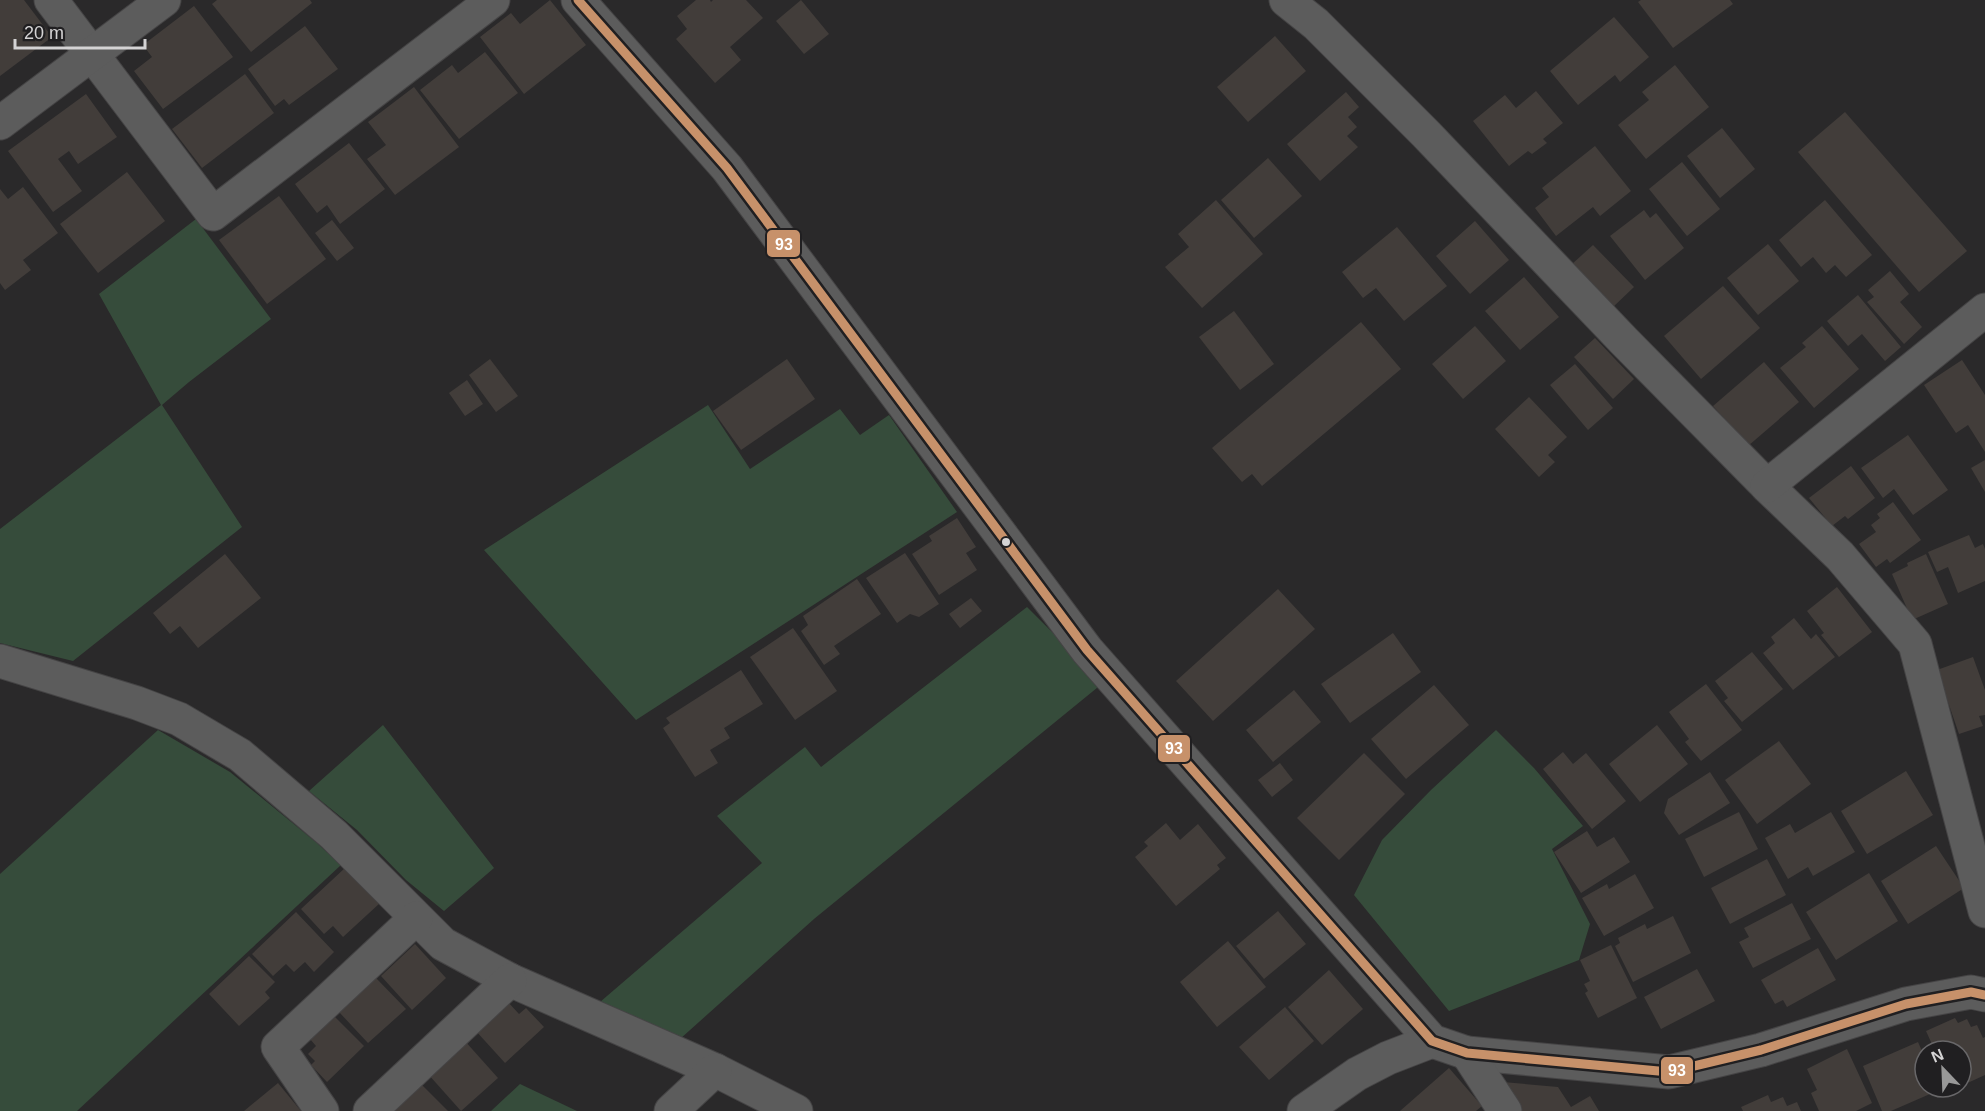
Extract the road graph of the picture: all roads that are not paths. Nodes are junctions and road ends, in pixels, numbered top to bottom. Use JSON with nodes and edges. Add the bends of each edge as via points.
{"nodes":[{"id":1,"x":51,"y":0,"type":"edge"},
{"id":2,"x":164,"y":0,"type":"edge"},
{"id":3,"x":493,"y":0,"type":"edge"},
{"id":4,"x":578,"y":0,"type":"edge"},
{"id":5,"x":1286,"y":0,"type":"edge"},
{"id":6,"x":93,"y":54,"type":"junction"},
{"id":7,"x":0,"y":123,"type":"edge"},
{"id":8,"x":1985,"y":310,"type":"edge"},
{"id":9,"x":1767,"y":486,"type":"junction"},
{"id":10,"x":0,"y":661,"type":"edge"},
{"id":11,"x":1985,"y":911,"type":"edge"},
{"id":12,"x":416,"y":918,"type":"junction"},
{"id":13,"x":510,"y":980,"type":"junction"},
{"id":14,"x":1985,"y":995,"type":"edge"},
{"id":15,"x":1432,"y":1041,"type":"junction"},
{"id":16,"x":1467,"y":1053,"type":"junction"},
{"id":17,"x":715,"y":1070,"type":"junction"},
{"id":18,"x":322,"y":1111,"type":"edge"},
{"id":19,"x":370,"y":1111,"type":"edge"},
{"id":20,"x":671,"y":1111,"type":"edge"},
{"id":21,"x":796,"y":1111,"type":"edge"},
{"id":22,"x":1304,"y":1111,"type":"edge"},
{"id":23,"x":1505,"y":1111,"type":"edge"}],
"edges":[{"from":1,"to":6,"type":"street"},
{"from":2,"to":6,"type":"street"},
{"from":3,"to":6,"type":"street","via":[[213,214]]},
{"from":4,"to":15,"type":"street","via":[[727,168],[1087,650]]},
{"from":5,"to":9,"type":"street","via":[[1316,24],[1426,134]]},
{"from":6,"to":7,"type":"street"},
{"from":8,"to":9,"type":"street"},
{"from":9,"to":11,"type":"street","via":[[1840,556],[1915,644]]},
{"from":10,"to":12,"type":"street","via":[[178,719],[240,755],[334,835]]},
{"from":12,"to":13,"type":"street","via":[[443,944]]},
{"from":12,"to":18,"type":"street","via":[[278,1047]]},
{"from":13,"to":17,"type":"street"},
{"from":13,"to":19,"type":"street"},
{"from":14,"to":16,"type":"street","via":[[1971,992],[1906,1004],[1761,1050],[1669,1072]]},
{"from":15,"to":16,"type":"street"},
{"from":15,"to":22,"type":"street","via":[[1358,1074]]},
{"from":16,"to":23,"type":"street"},
{"from":17,"to":20,"type":"street"},
{"from":17,"to":21,"type":"street"}]}
